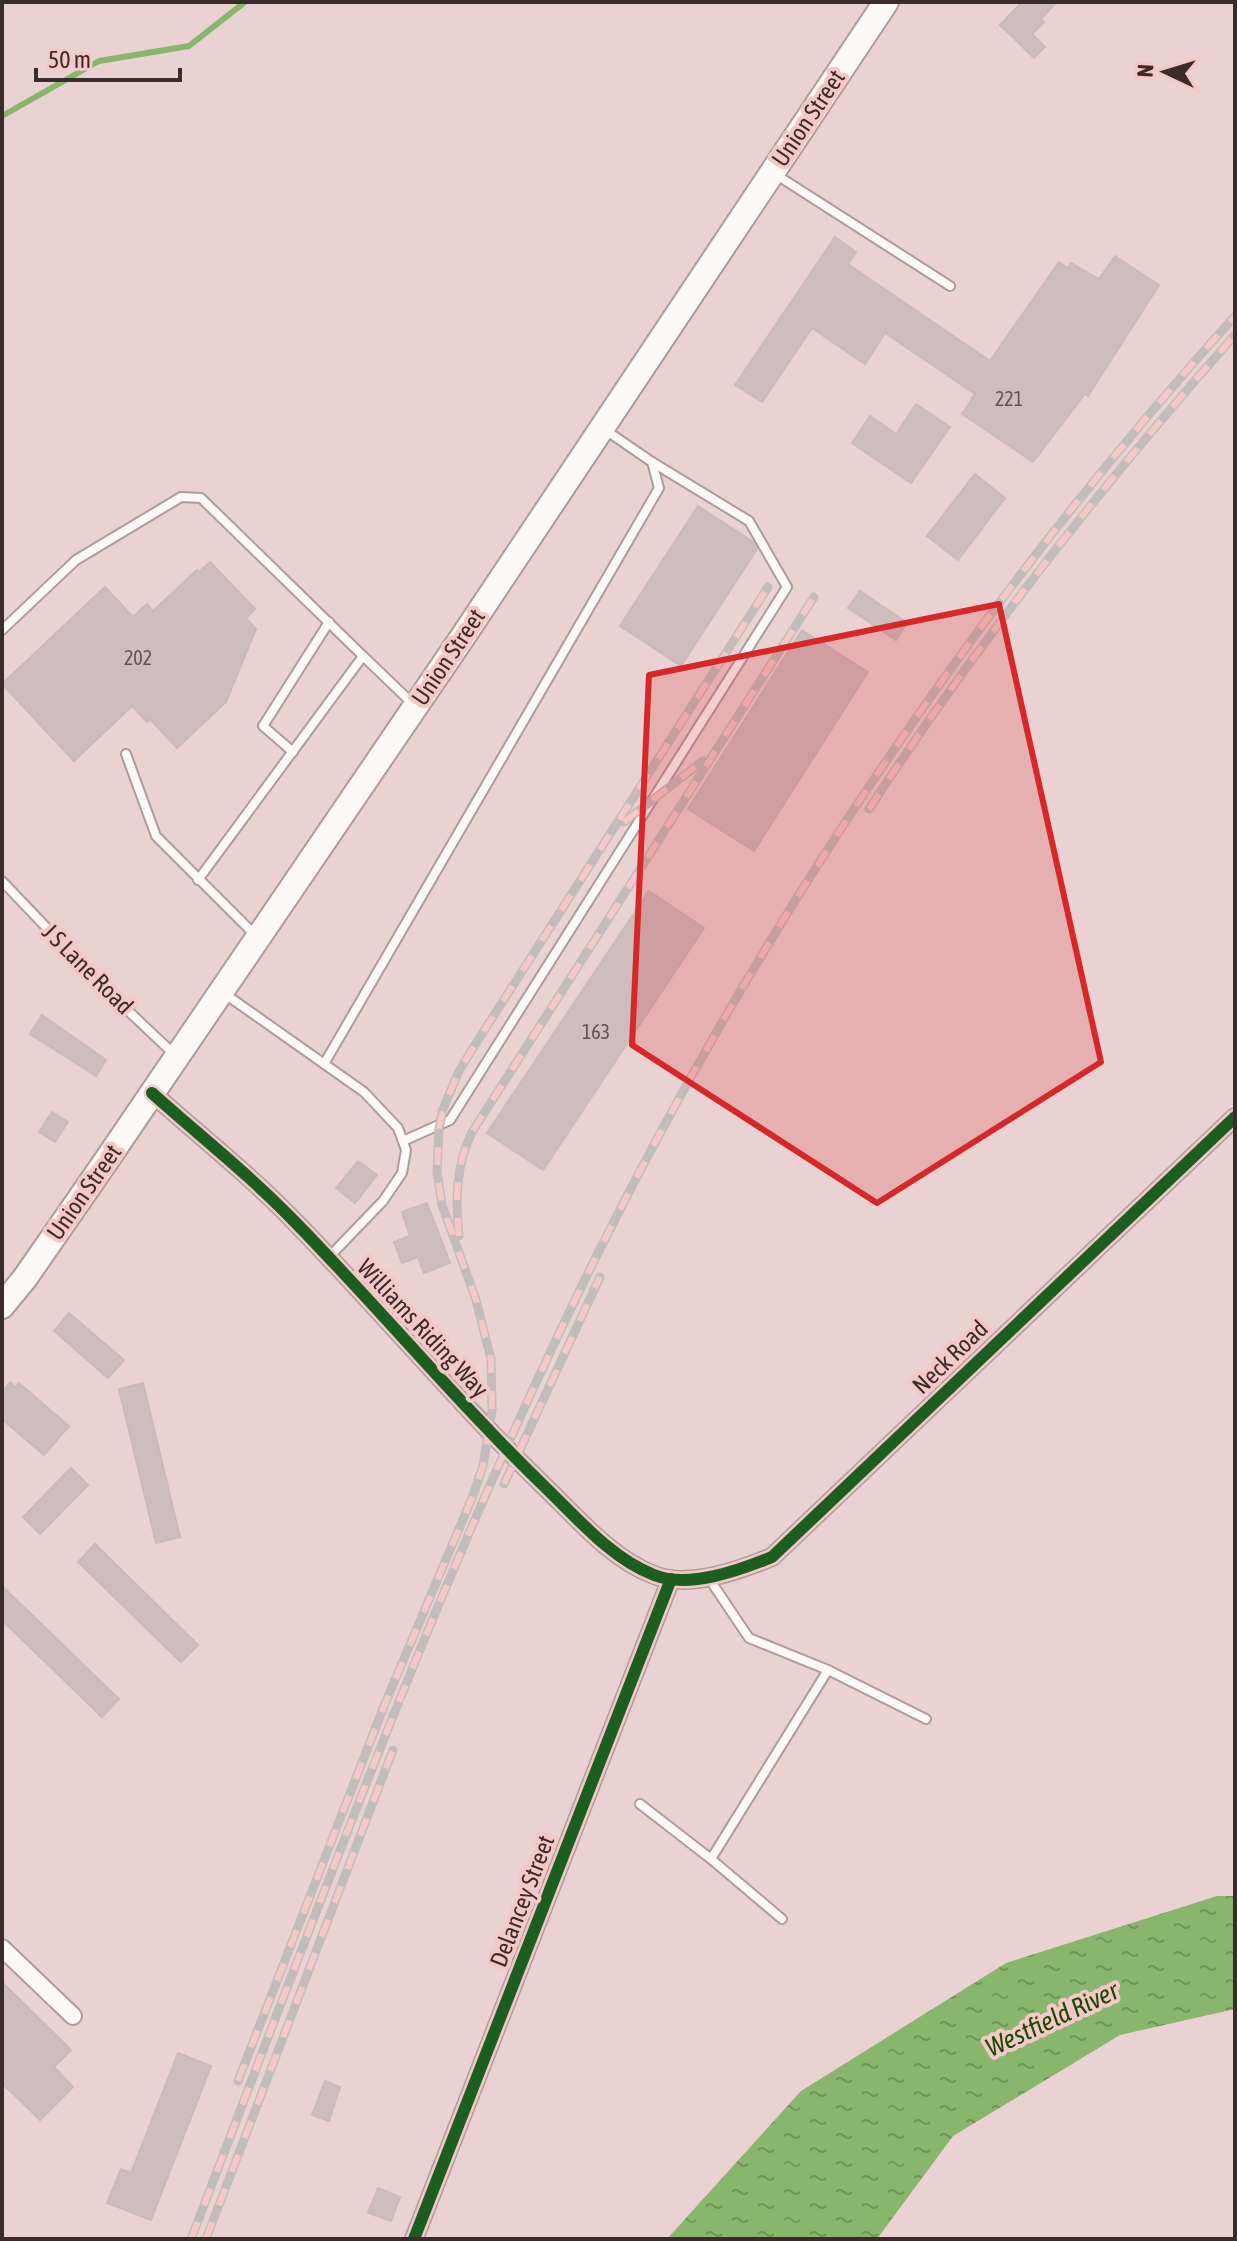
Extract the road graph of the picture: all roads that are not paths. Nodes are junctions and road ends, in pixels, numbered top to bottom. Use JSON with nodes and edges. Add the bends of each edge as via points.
{"nodes":[{"id":1,"x":886,"y":2,"type":"edge"},
{"id":2,"x":771,"y":171,"type":"junction"},
{"id":3,"x":950,"y":286,"type":"dead end"},
{"id":4,"x":600,"y":427,"type":"junction"},
{"id":5,"x":652,"y":462,"type":"junction"},
{"id":6,"x":329,"y":622,"type":"junction"},
{"id":7,"x":2,"y":630,"type":"edge"},
{"id":8,"x":363,"y":656,"type":"junction"},
{"id":9,"x":415,"y":706,"type":"junction"},
{"id":10,"x":293,"y":752,"type":"junction"},
{"id":11,"x":126,"y":754,"type":"dead end"},
{"id":12,"x":198,"y":880,"type":"junction"},
{"id":13,"x":2,"y":881,"type":"edge"},
{"id":14,"x":257,"y":938,"type":"junction"},
{"id":15,"x":221,"y":990,"type":"junction"},
{"id":16,"x":175,"y":1056,"type":"junction"},
{"id":17,"x":324,"y":1064,"type":"junction"},
{"id":18,"x":152,"y":1093,"type":"junction"},
{"id":19,"x":1235,"y":1117,"type":"edge"},
{"id":20,"x":403,"y":1141,"type":"junction"},
{"id":21,"x":328,"y":1258,"type":"junction"},
{"id":22,"x":2,"y":1306,"type":"edge"},
{"id":23,"x":707,"y":1577,"type":"junction"},
{"id":24,"x":671,"y":1579,"type":"junction"},
{"id":25,"x":828,"y":1670,"type":"junction"},
{"id":26,"x":926,"y":1719,"type":"dead end"},
{"id":27,"x":640,"y":1804,"type":"dead end"},
{"id":28,"x":711,"y":1859,"type":"junction"},
{"id":29,"x":782,"y":1919,"type":"dead end"},
{"id":30,"x":2,"y":1948,"type":"edge"},
{"id":31,"x":73,"y":2016,"type":"dead end"},
{"id":32,"x":414,"y":2239,"type":"edge"}],
"edges":[{"from":1,"to":2,"type":"main road","name":"Union Street"},
{"from":2,"to":3,"type":"lane"},
{"from":2,"to":4,"type":"main road","name":"Union Street"},
{"from":4,"to":5,"type":"lane"},
{"from":4,"to":9,"type":"main road","name":"Union Street"},
{"from":5,"to":17,"type":"lane","via":[[659,488]]},
{"from":5,"to":20,"type":"lane","via":[[749,521],[787,587],[450,1120]]},
{"from":6,"to":7,"type":"lane","via":[[201,498],[191,495],[76,560]]},
{"from":6,"to":8,"type":"lane"},
{"from":6,"to":10,"type":"lane","via":[[263,726]]},
{"from":8,"to":9,"type":"lane"},
{"from":8,"to":10,"type":"lane"},
{"from":9,"to":14,"type":"main road","name":"Union Street"},
{"from":10,"to":12,"type":"lane"},
{"from":11,"to":12,"type":"lane","via":[[156,836]]},
{"from":12,"to":14,"type":"lane"},
{"from":13,"to":16,"type":"lane","name":"J S Lane Road"},
{"from":14,"to":15,"type":"main road","name":"Union Street"},
{"from":15,"to":16,"type":"main road","name":"Union Street"},
{"from":15,"to":17,"type":"lane"},
{"from":16,"to":18,"type":"main road","name":"Union Street"},
{"from":17,"to":20,"type":"lane","via":[[364,1092],[398,1128]]},
{"from":18,"to":21,"type":"street","name":"Williams Riding Way","via":[[295,1221]]},
{"from":18,"to":22,"type":"main road","name":"Union Street"},
{"from":19,"to":23,"type":"street","name":"Neck Road","via":[[772,1557]]},
{"from":20,"to":21,"type":"lane","via":[[402,1173],[383,1201]]},
{"from":21,"to":24,"type":"street","name":"Williams Riding Way","via":[[576,1518],[621,1557]]},
{"from":23,"to":24,"type":"street","name":"Neck Road"},
{"from":23,"to":25,"type":"lane","via":[[749,1638]]},
{"from":24,"to":32,"type":"street","name":"Delancey Street"},
{"from":25,"to":26,"type":"lane"},
{"from":25,"to":28,"type":"lane"},
{"from":27,"to":28,"type":"lane"},
{"from":28,"to":29,"type":"lane"},
{"from":30,"to":31,"type":"street"}]}
